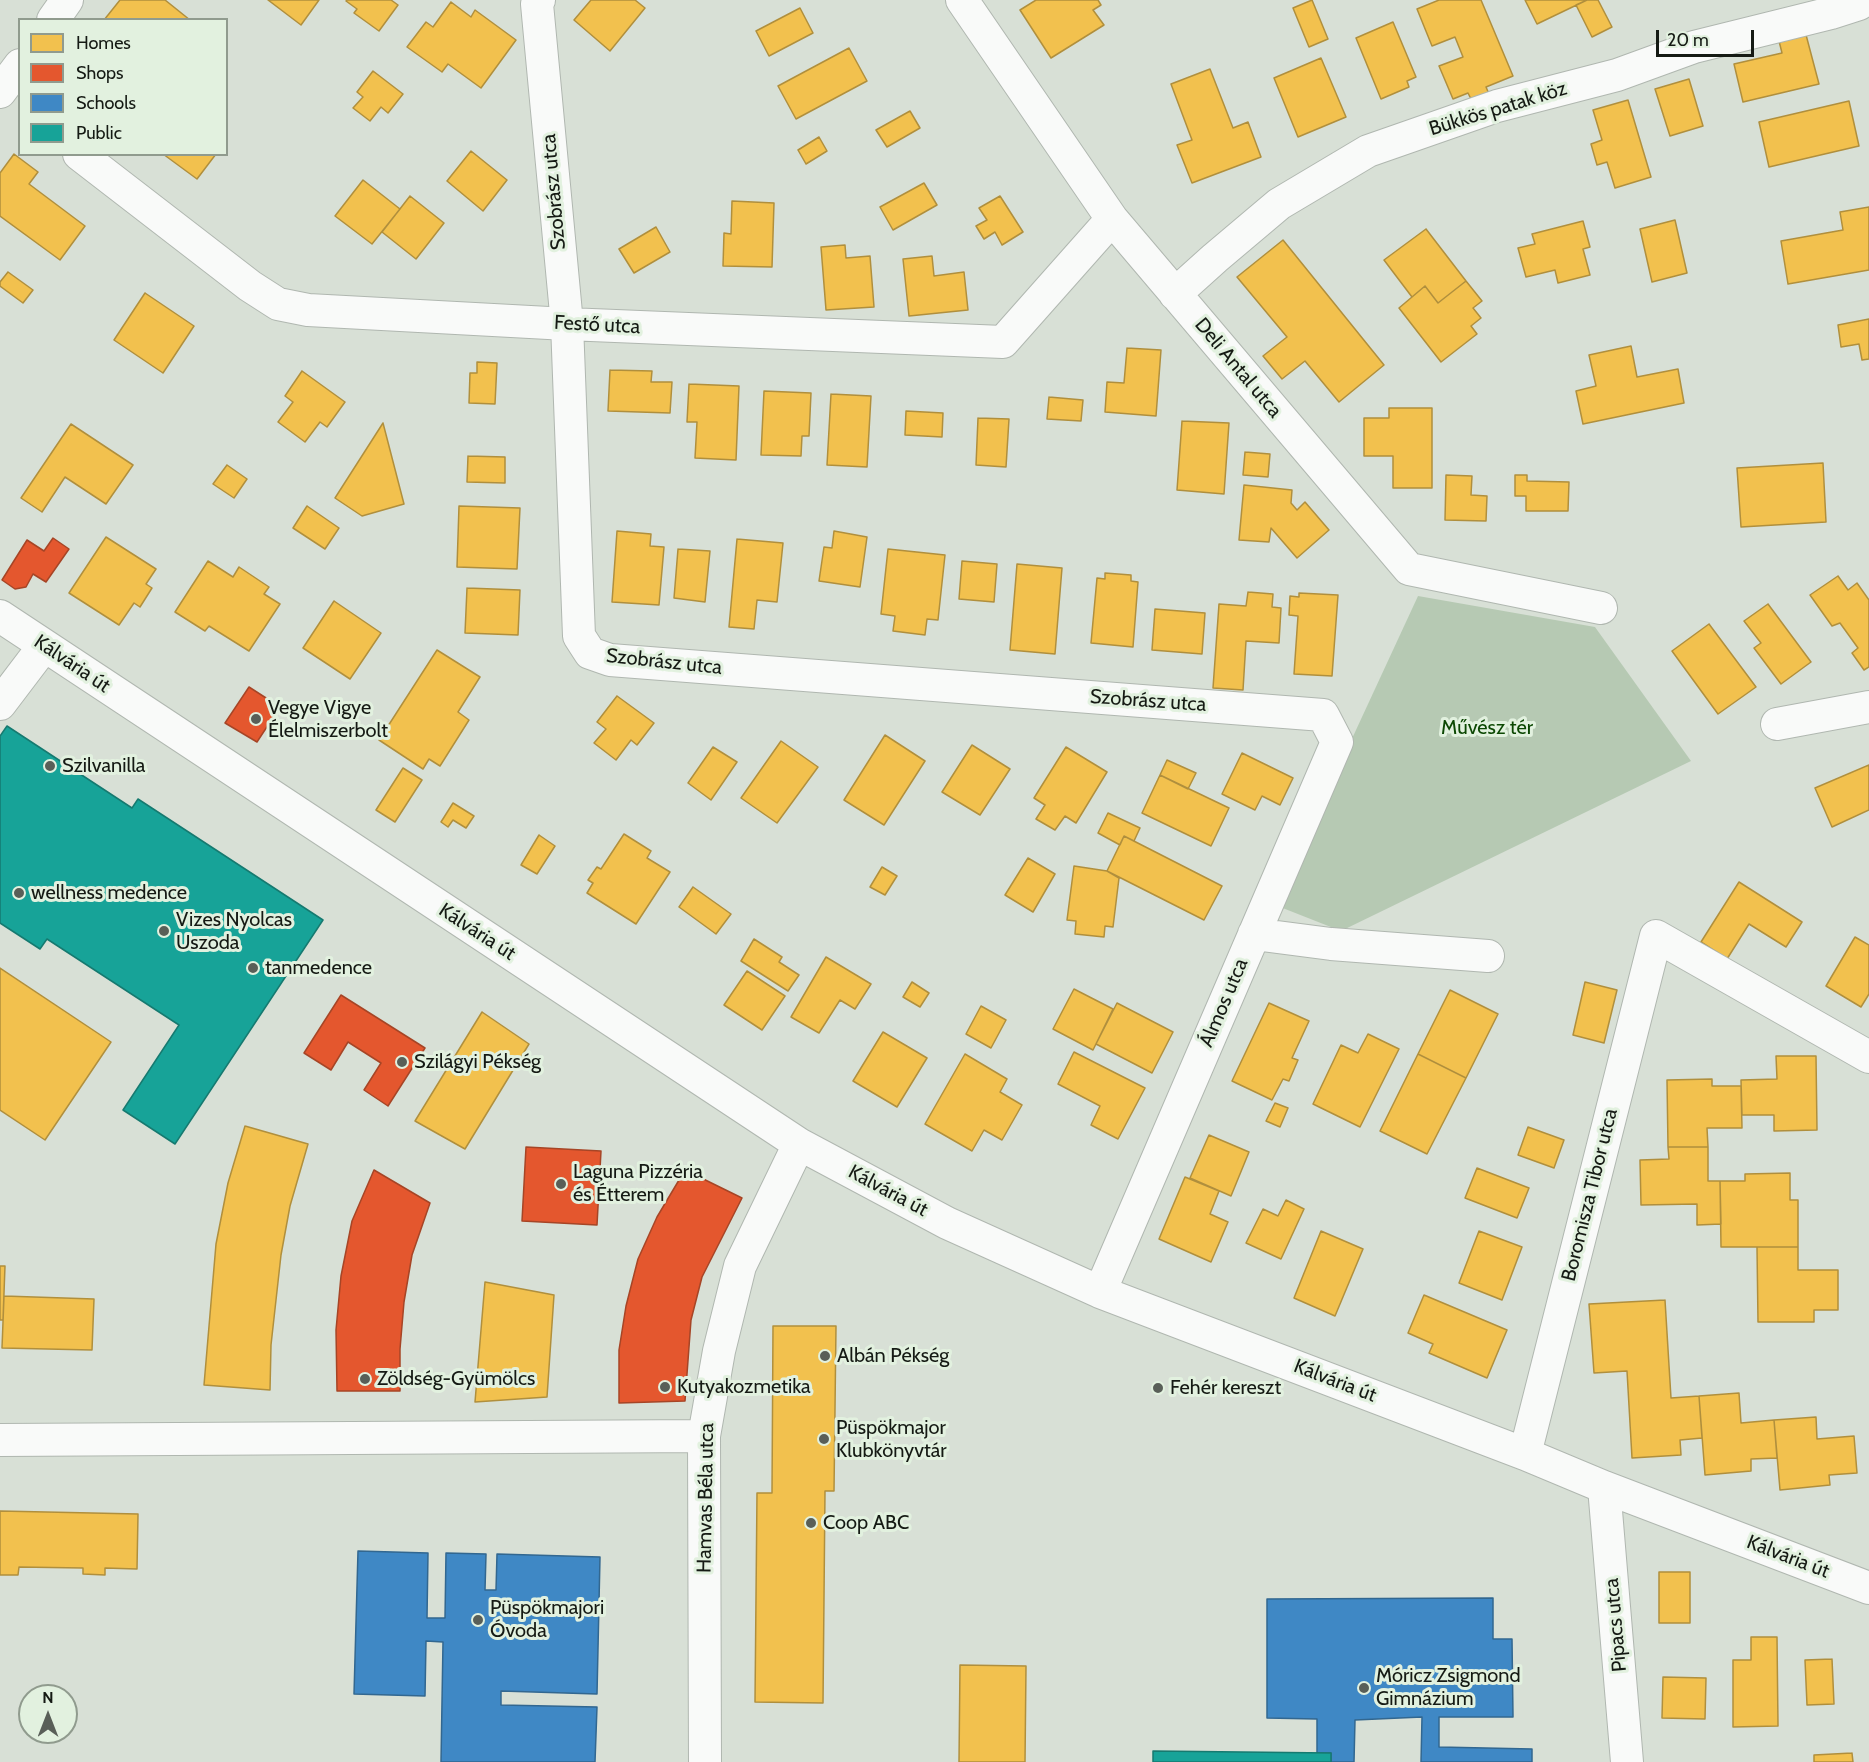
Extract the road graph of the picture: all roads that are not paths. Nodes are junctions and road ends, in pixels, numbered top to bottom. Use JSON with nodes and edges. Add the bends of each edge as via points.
{"nodes":[{"id":1,"x":67,"y":0,"type":"edge"},
{"id":2,"x":962,"y":0,"type":"edge"},
{"id":3,"x":536,"y":1,"type":"edge"},
{"id":4,"x":1859,"y":4,"type":"dead end"},
{"id":5,"x":54,"y":18,"type":"edge"},
{"id":6,"x":18,"y":68,"type":"edge"},
{"id":7,"x":0,"y":93,"type":"edge"},
{"id":8,"x":18,"y":107,"type":"edge"},
{"id":9,"x":82,"y":156,"type":"edge"},
{"id":10,"x":1112,"y":219,"type":"junction"},
{"id":11,"x":1175,"y":294,"type":"junction"},
{"id":12,"x":567,"y":324,"type":"junction"},
{"id":13,"x":1601,"y":608,"type":"dead end"},
{"id":14,"x":0,"y":616,"type":"edge"},
{"id":15,"x":44,"y":646,"type":"junction"},
{"id":16,"x":0,"y":704,"type":"edge"},
{"id":17,"x":1869,"y":708,"type":"edge"},
{"id":18,"x":1323,"y":715,"type":"joint"},
{"id":19,"x":1777,"y":724,"type":"dead end"},
{"id":20,"x":1254,"y":934,"type":"junction"},
{"id":21,"x":1488,"y":957,"type":"dead end"},
{"id":22,"x":1869,"y":1057,"type":"edge"},
{"id":23,"x":799,"y":1144,"type":"junction"},
{"id":24,"x":1100,"y":1292,"type":"junction"},
{"id":25,"x":704,"y":1436,"type":"junction"},
{"id":26,"x":0,"y":1440,"type":"edge"},
{"id":27,"x":1525,"y":1454,"type":"junction"},
{"id":28,"x":1605,"y":1487,"type":"junction"},
{"id":29,"x":1869,"y":1588,"type":"edge"},
{"id":30,"x":705,"y":1762,"type":"edge"},
{"id":31,"x":1627,"y":1762,"type":"edge"}],
"edges":[{"from":1,"to":5,"type":"street"},
{"from":2,"to":10,"type":"street","name":"Deli Antal utca"},
{"from":3,"to":12,"type":"street","name":"Szobrász utca"},
{"from":4,"to":11,"type":"street","name":"Bükkös patak köz","via":[[1694,47],[1617,75],[1497,106],[1368,151],[1279,204]]},
{"from":6,"to":7,"type":"street"},
{"from":7,"to":8,"type":"street"},
{"from":9,"to":12,"type":"street","name":"Festő utca","via":[[278,304],[308,310]]},
{"from":10,"to":11,"type":"street","name":"Deli Antal utca"},
{"from":10,"to":12,"type":"street","name":"Festő utca","via":[[1003,342]]},
{"from":11,"to":13,"type":"street","name":"Deli Antal utca","via":[[1409,569]]},
{"from":12,"to":18,"type":"street","name":"Szobrász utca","via":[[579,636],[590,652],[610,660]]},
{"from":14,"to":15,"type":"street","name":"Kálvária út"},
{"from":15,"to":16,"type":"street"},
{"from":15,"to":23,"type":"street","name":"Kálvária út"},
{"from":17,"to":19,"type":"street"},
{"from":18,"to":20,"type":"street","name":"Álmos utca","via":[[1337,742]]},
{"from":20,"to":21,"type":"street"},
{"from":20,"to":24,"type":"street","name":"Álmos utca"},
{"from":22,"to":27,"type":"street","name":"Boromisza Tibor utca","via":[[1656,936]]},
{"from":23,"to":24,"type":"street","name":"Kálvária út","via":[[947,1222]]},
{"from":23,"to":25,"type":"street","name":"Hamvas Béla utca","via":[[740,1266]]},
{"from":24,"to":27,"type":"street","name":"Kálvária út"},
{"from":25,"to":26,"type":"street"},
{"from":25,"to":30,"type":"street","name":"Hamvas Béla utca"},
{"from":27,"to":28,"type":"street","name":"Kálvária út"},
{"from":28,"to":29,"type":"street","name":"Kálvária út"},
{"from":28,"to":31,"type":"street","name":"Pipacs utca"}]}
